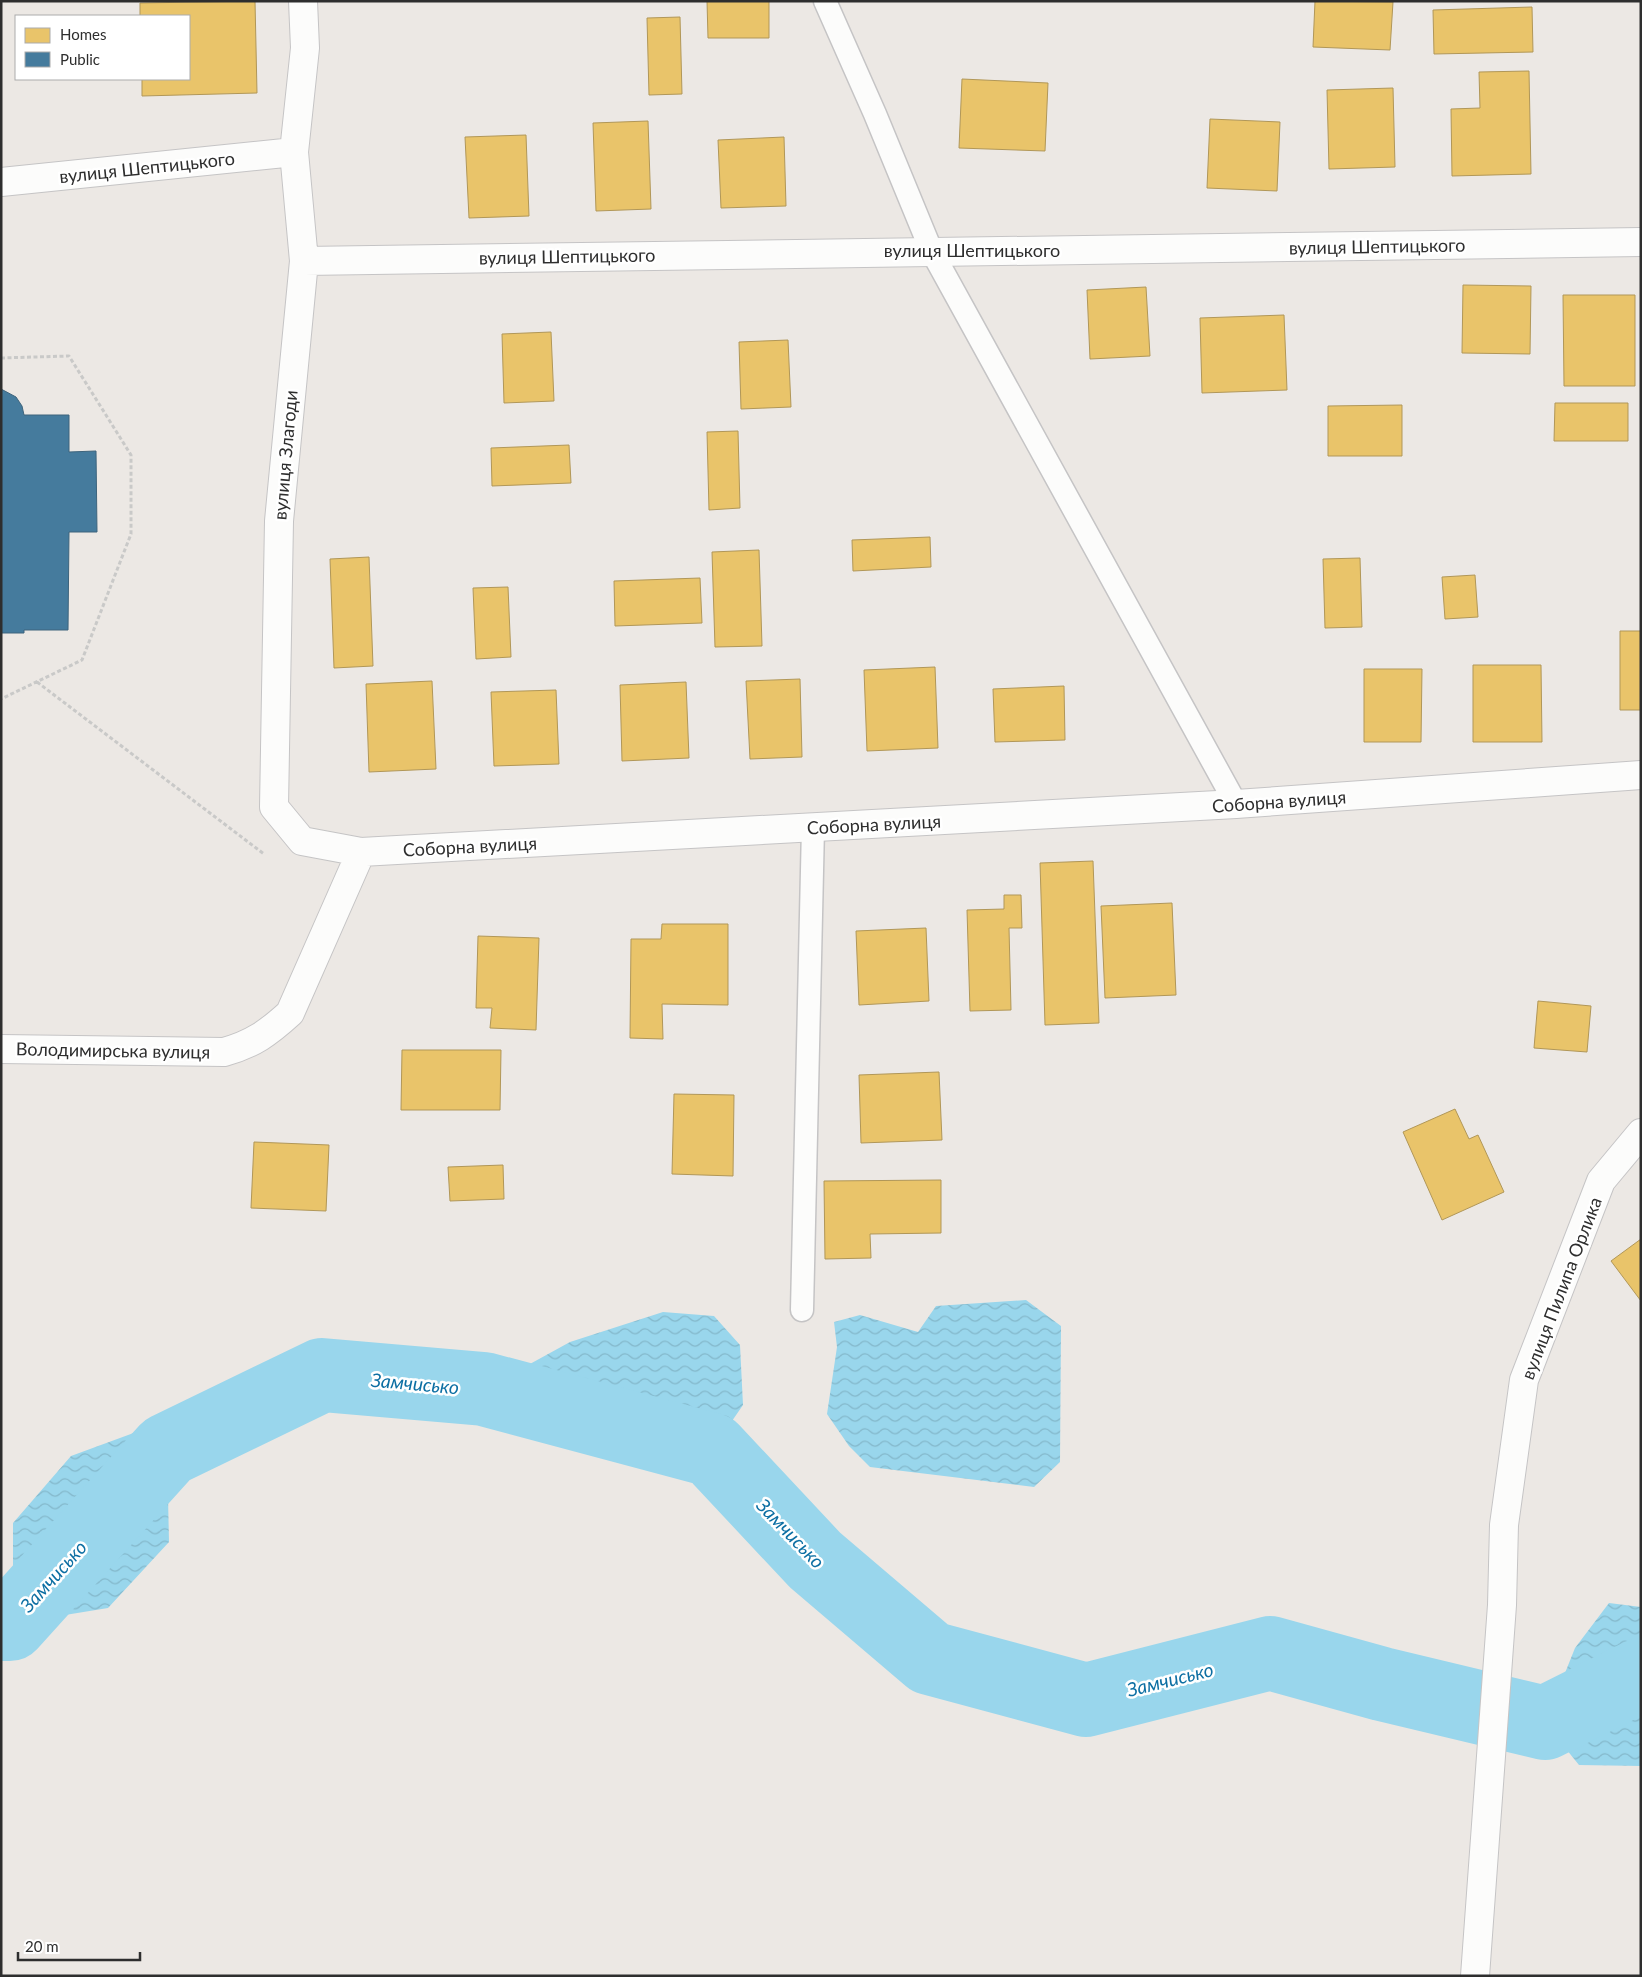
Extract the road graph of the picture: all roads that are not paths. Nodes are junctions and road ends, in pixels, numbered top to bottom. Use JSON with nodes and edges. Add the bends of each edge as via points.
{"nodes":[{"id":1,"x":303,"y":1,"type":"edge"},
{"id":2,"x":825,"y":1,"type":"edge"},
{"id":3,"x":294,"y":152,"type":"junction"},
{"id":4,"x":1,"y":182,"type":"edge"},
{"id":5,"x":1641,"y":242,"type":"edge"},
{"id":6,"x":931,"y":250,"type":"junction"},
{"id":7,"x":304,"y":260,"type":"junction"},
{"id":8,"x":1641,"y":775,"type":"edge"},
{"id":9,"x":1236,"y":804,"type":"junction"},
{"id":10,"x":812,"y":827,"type":"junction"},
{"id":11,"x":361,"y":852,"type":"junction"},
{"id":12,"x":1,"y":1049,"type":"edge"},
{"id":13,"x":1641,"y":1133,"type":"edge"},
{"id":14,"x":802,"y":1310,"type":"dead end"},
{"id":15,"x":1474,"y":1976,"type":"edge"}],
"edges":[{"from":1,"to":3,"type":"street","name":"вулиця Злагоди","via":[[305,48]]},
{"from":2,"to":6,"type":"lane"},
{"from":3,"to":4,"type":"street","name":"вулиця Шептицького"},
{"from":3,"to":7,"type":"street","name":"вулиця Злагоди"},
{"from":5,"to":6,"type":"street","name":"вулиця Шептицького"},
{"from":6,"to":7,"type":"street","name":"вулиця Шептицького"},
{"from":6,"to":9,"type":"lane"},
{"from":7,"to":11,"type":"street","name":"вулиця Злагоди","via":[[279,521],[274,807],[302,841]]},
{"from":8,"to":9,"type":"street","name":"Соборна вулиця"},
{"from":9,"to":10,"type":"street","name":"Соборна вулиця"},
{"from":10,"to":11,"type":"street","name":"Соборна вулиця"},
{"from":10,"to":14,"type":"lane"},
{"from":11,"to":12,"type":"street","name":"Володимирська вулиця","via":[[290,1013],[246,1046],[224,1052]]},
{"from":13,"to":15,"type":"street","name":"вулиця Пилипа Орлика","via":[[1601,1181],[1524,1380],[1504,1525],[1502,1605]]}]}
